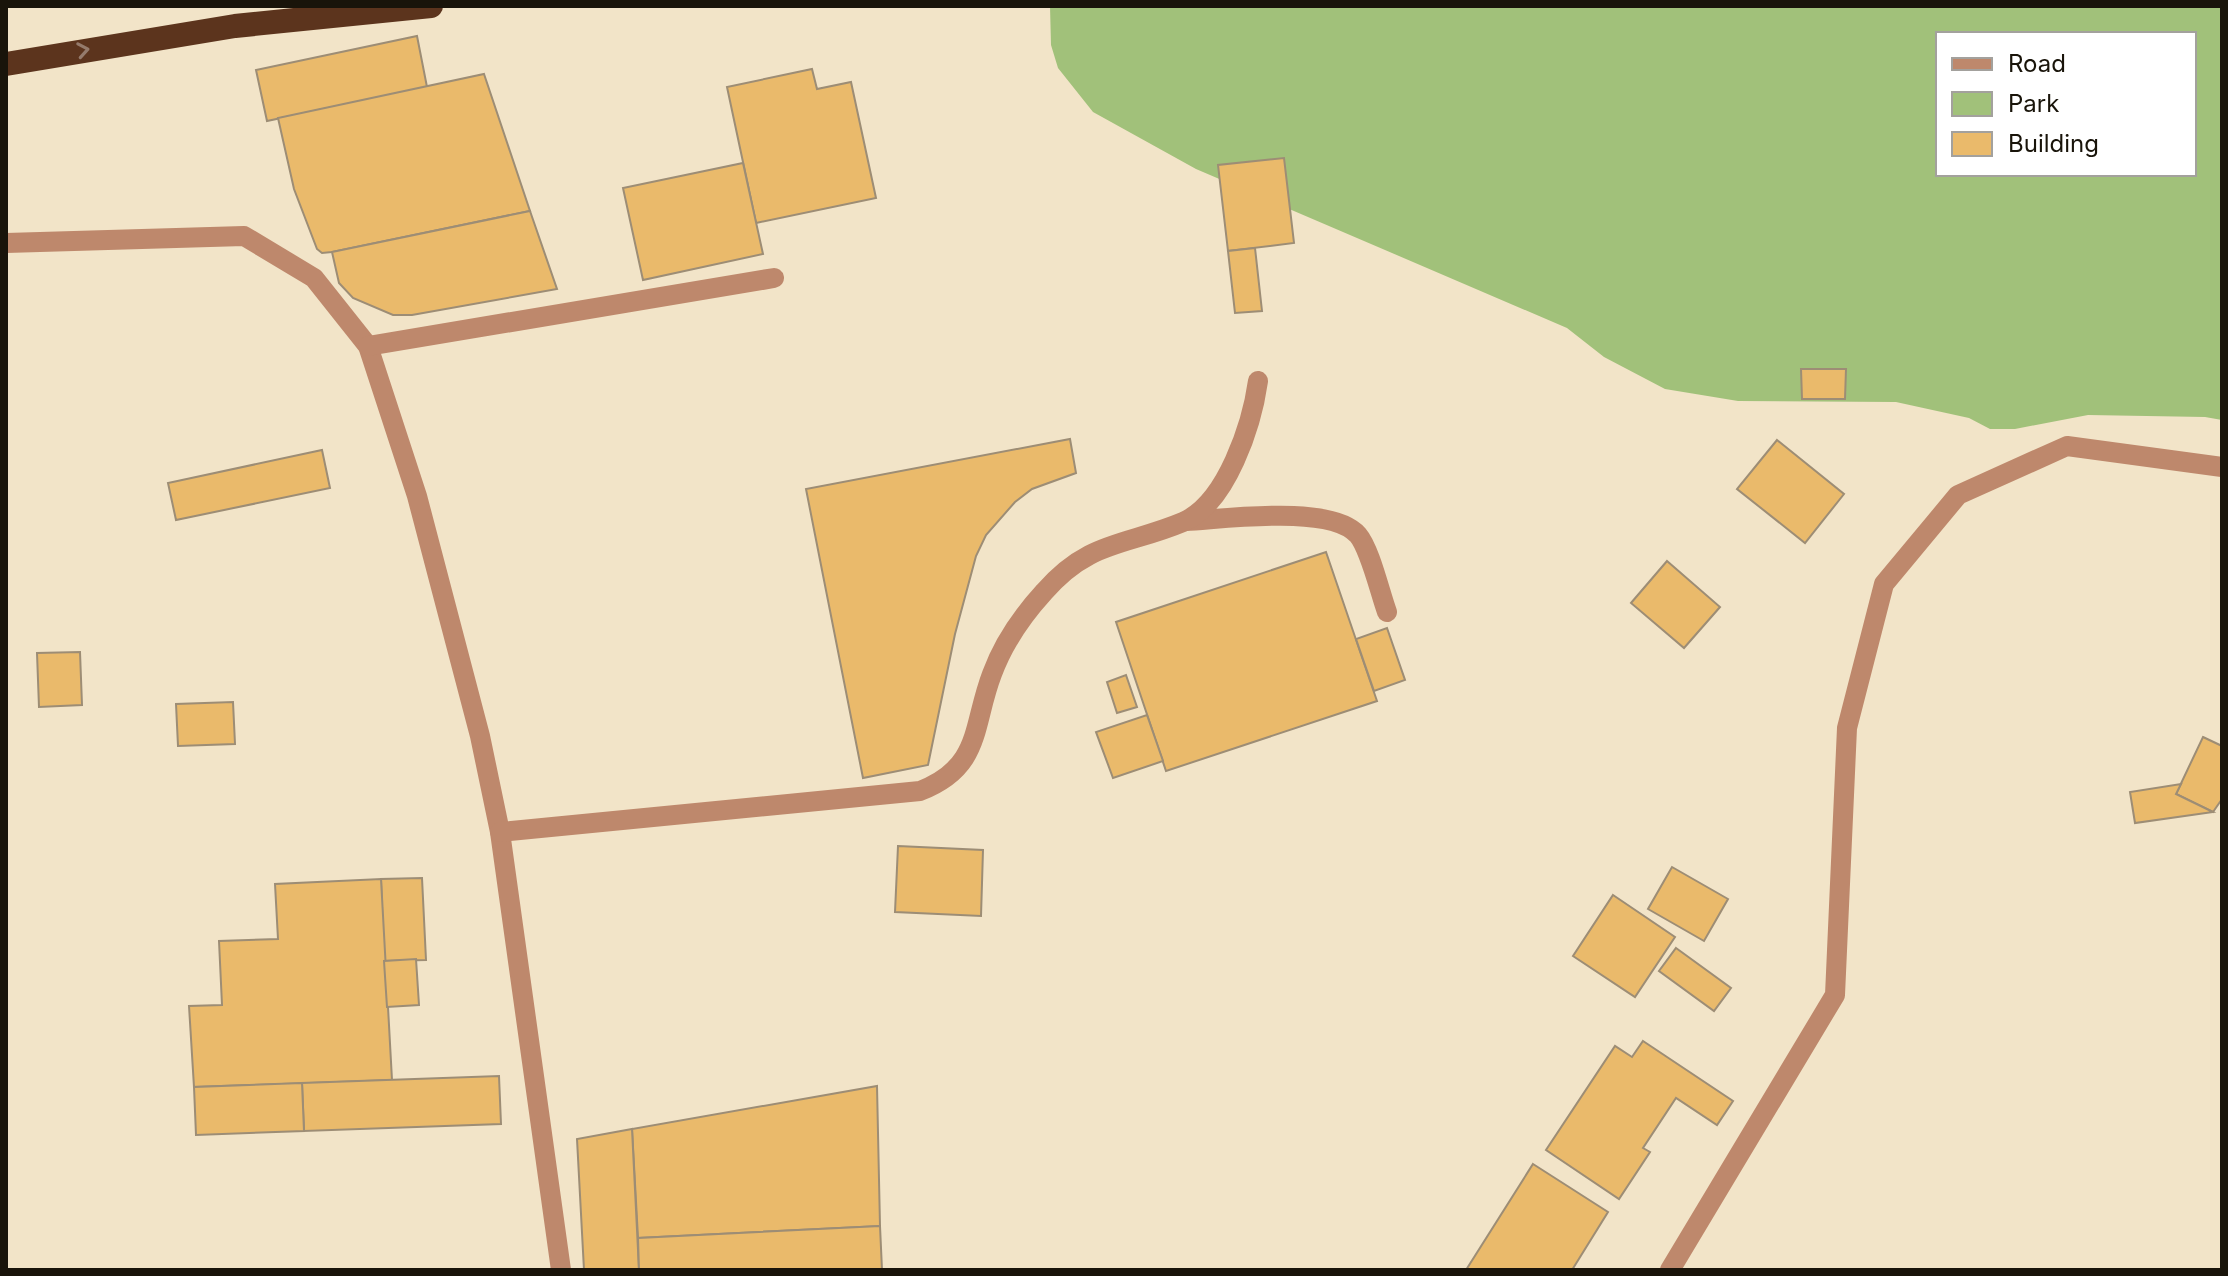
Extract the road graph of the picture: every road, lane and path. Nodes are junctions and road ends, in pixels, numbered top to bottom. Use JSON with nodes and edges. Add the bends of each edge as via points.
{"nodes":[{"id":1,"x":431,"y":6,"type":"edge"},
{"id":2,"x":6,"y":64,"type":"edge"},
{"id":3,"x":6,"y":243,"type":"edge"},
{"id":4,"x":774,"y":278,"type":"dead end"},
{"id":5,"x":368,"y":346,"type":"junction"},
{"id":6,"x":1258,"y":381,"type":"dead end"},
{"id":7,"x":2222,"y":467,"type":"edge"},
{"id":8,"x":1186,"y":521,"type":"junction"},
{"id":9,"x":1387,"y":612,"type":"dead end"},
{"id":10,"x":500,"y":832,"type":"junction"},
{"id":11,"x":561,"y":1270,"type":"edge"},
{"id":12,"x":1670,"y":1270,"type":"edge"}],
"edges":[{"from":2,"to":1,"type":"highway","one_way":true,"via":[[235,26]]},
{"from":3,"to":5,"type":"street","via":[[244,236],[314,278]]},
{"from":4,"to":5,"type":"street"},
{"from":5,"to":10,"type":"street","via":[[417,496]]},
{"from":6,"to":8,"type":"street","via":[[1254,411],[1232,467]]},
{"from":7,"to":12,"type":"street","via":[[2067,446],[1958,495],[1884,584],[1847,728],[1835,995]]},
{"from":8,"to":9,"type":"street","via":[[1296,516],[1340,523],[1359,536]]},
{"from":8,"to":10,"type":"street","via":[[1089,552],[1045,590],[993,671],[969,753],[934,785],[920,791]]},
{"from":10,"to":11,"type":"street"}]}
